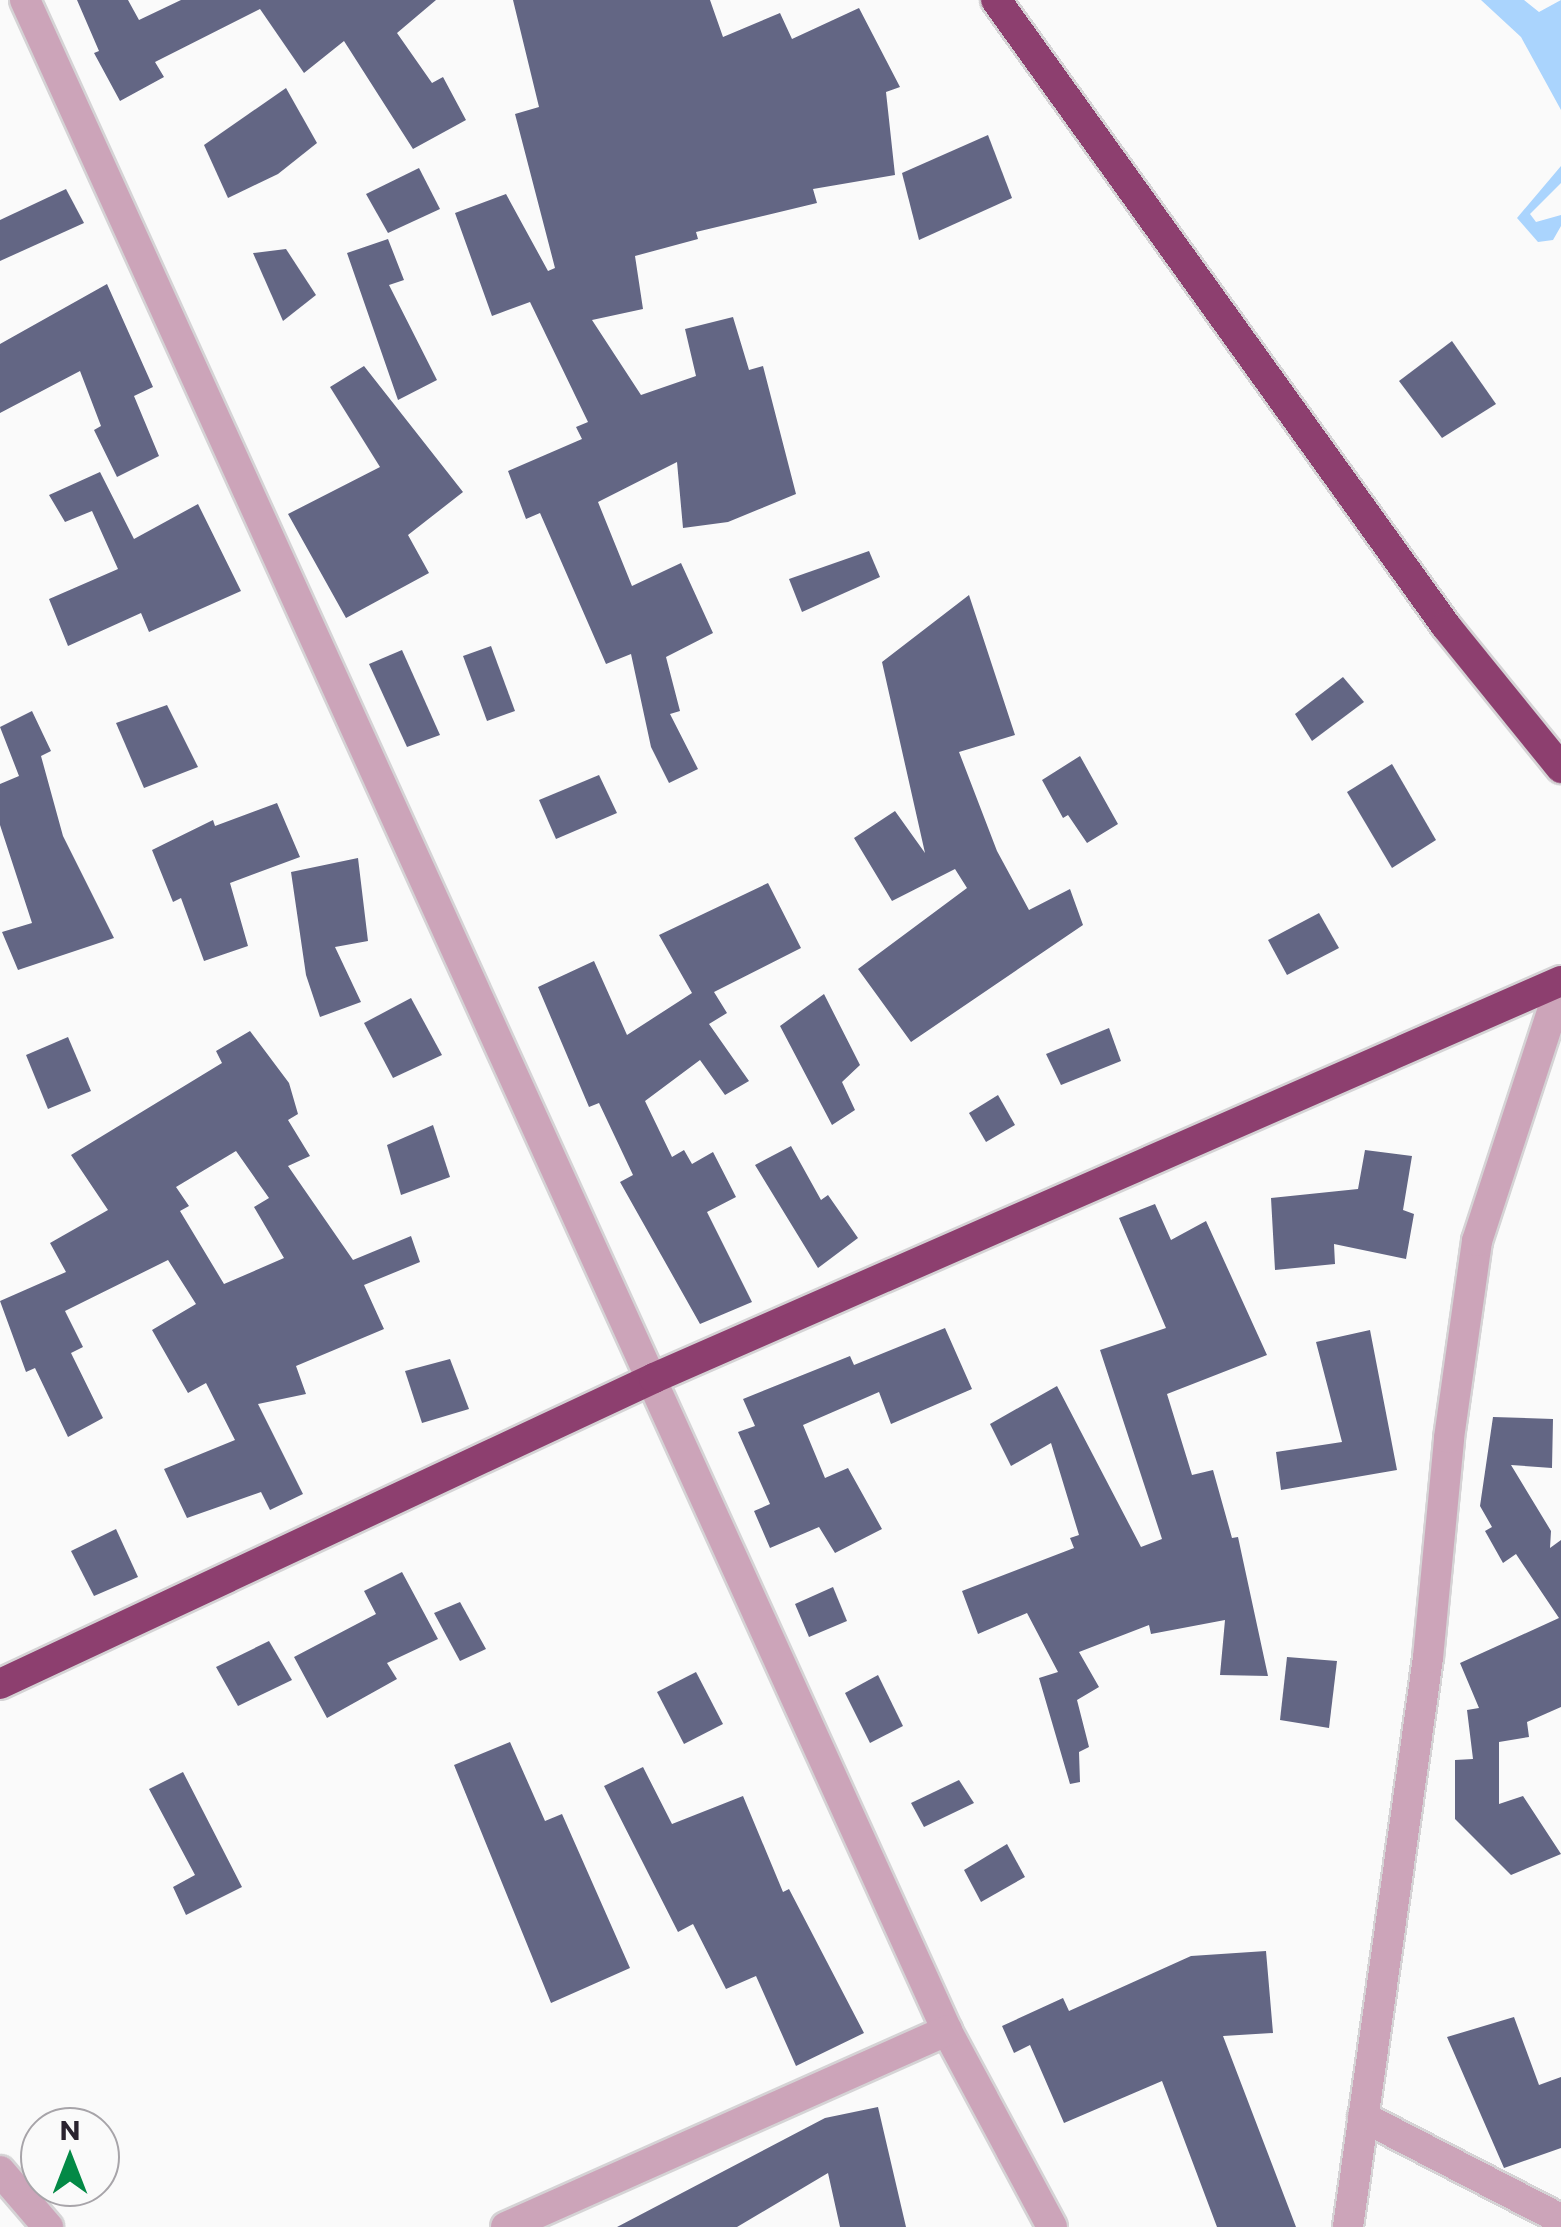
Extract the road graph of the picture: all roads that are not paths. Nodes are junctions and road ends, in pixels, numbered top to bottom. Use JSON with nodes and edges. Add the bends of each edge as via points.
{"nodes":[{"id":1,"x":25,"y":0,"type":"edge"},
{"id":2,"x":996,"y":0,"type":"edge"},
{"id":3,"x":1561,"y":768,"type":"edge"},
{"id":4,"x":1561,"y":982,"type":"edge"},
{"id":5,"x":654,"y":1378,"type":"junction"},
{"id":6,"x":0,"y":1684,"type":"edge"},
{"id":7,"x":947,"y":2031,"type":"junction"},
{"id":8,"x":1363,"y":2117,"type":"junction"},
{"id":9,"x":0,"y":2171,"type":"edge"},
{"id":10,"x":1561,"y":2219,"type":"edge"},
{"id":11,"x":48,"y":2227,"type":"edge"},
{"id":12,"x":506,"y":2227,"type":"edge"},
{"id":13,"x":1052,"y":2227,"type":"edge"},
{"id":14,"x":1348,"y":2227,"type":"edge"}],
"edges":[{"from":1,"to":5,"type":"street"},
{"from":2,"to":3,"type":"highway","via":[[1446,626]]},
{"from":4,"to":5,"type":"highway"},
{"from":4,"to":8,"type":"street","via":[[1477,1242],[1428,1658]]},
{"from":5,"to":6,"type":"highway"},
{"from":5,"to":7,"type":"street"},
{"from":7,"to":12,"type":"street"},
{"from":7,"to":13,"type":"street"},
{"from":8,"to":10,"type":"street"},
{"from":8,"to":14,"type":"street"},
{"from":9,"to":11,"type":"street"}]}
